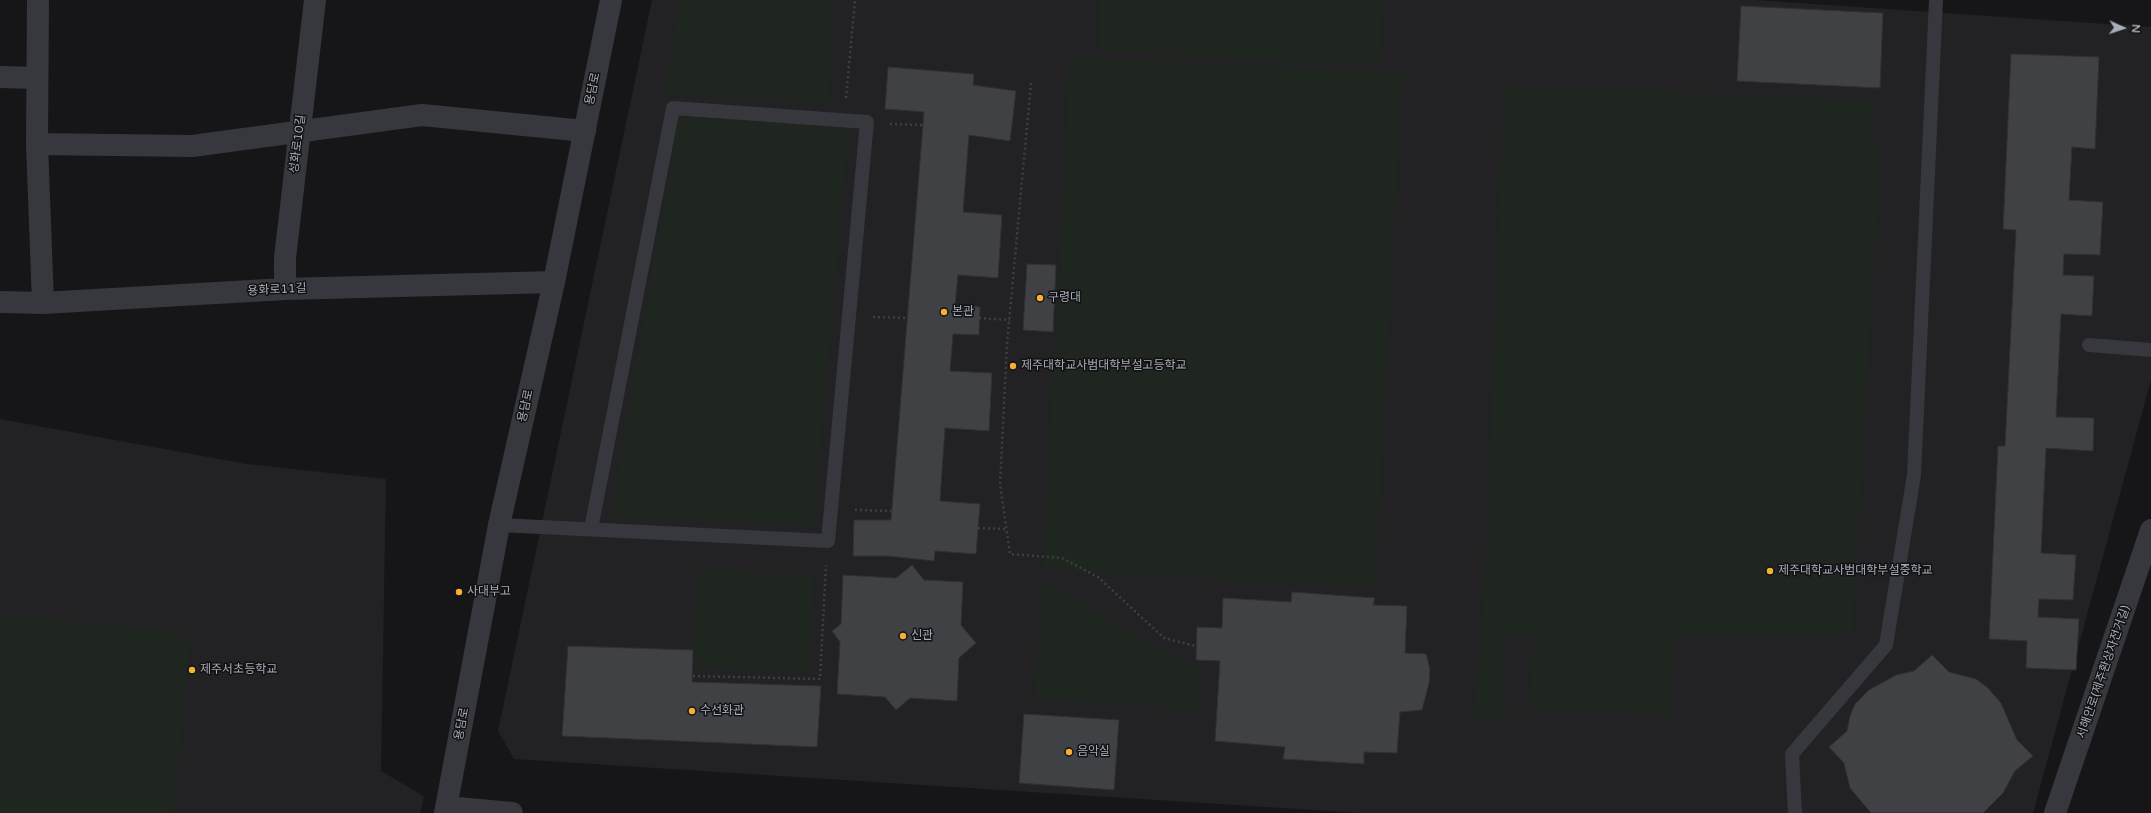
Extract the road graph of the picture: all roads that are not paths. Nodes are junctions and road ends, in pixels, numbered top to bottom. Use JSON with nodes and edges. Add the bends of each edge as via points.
{"nodes":[{"id":1,"x":38,"y":0,"type":"edge"},
{"id":2,"x":315,"y":0,"type":"edge"},
{"id":3,"x":612,"y":0,"type":"edge"},
{"id":4,"x":1936,"y":0,"type":"edge"},
{"id":5,"x":0,"y":77,"type":"edge"},
{"id":6,"x":37,"y":78,"type":"junction"},
{"id":7,"x":585,"y":130,"type":"junction"},
{"id":8,"x":300,"y":132,"type":"junction"},
{"id":9,"x":37,"y":144,"type":"junction"},
{"id":10,"x":554,"y":282,"type":"junction"},
{"id":11,"x":285,"y":289,"type":"junction"},
{"id":12,"x":0,"y":302,"type":"edge"},
{"id":13,"x":43,"y":303,"type":"junction"},
{"id":14,"x":2089,"y":345,"type":"dead end"},
{"id":15,"x":2151,"y":350,"type":"edge"},
{"id":16,"x":499,"y":526,"type":"junction"},
{"id":17,"x":591,"y":529,"type":"junction"},
{"id":18,"x":2151,"y":530,"type":"edge"},
{"id":19,"x":446,"y":810,"type":"edge"},
{"id":20,"x":512,"y":813,"type":"edge"},
{"id":21,"x":1795,"y":813,"type":"edge"},
{"id":22,"x":2055,"y":813,"type":"edge"}],
"edges":[{"from":1,"to":6,"type":"street"},
{"from":2,"to":8,"type":"street","name":"성화로10길"},
{"from":3,"to":7,"type":"street","name":"용담로"},
{"from":4,"to":21,"type":"lane","via":[[1914,475],[1886,645],[1792,754]]},
{"from":5,"to":6,"type":"street"},
{"from":6,"to":9,"type":"street"},
{"from":7,"to":8,"type":"street","via":[[422,115]]},
{"from":7,"to":10,"type":"street","name":"용담로"},
{"from":8,"to":9,"type":"street","via":[[192,146]]},
{"from":8,"to":11,"type":"street","name":"성화로10길","via":[[285,258]]},
{"from":9,"to":13,"type":"street"},
{"from":10,"to":11,"type":"street","name":"용화로11길"},
{"from":10,"to":16,"type":"street","name":"용담로"},
{"from":11,"to":13,"type":"street","name":"용화로11길"},
{"from":12,"to":13,"type":"street","name":"용화로11길"},
{"from":14,"to":15,"type":"lane"},
{"from":16,"to":17,"type":"lane"},
{"from":16,"to":19,"type":"street","name":"용담로"},
{"from":17,"to":17,"type":"lane","via":[[673,108],[867,122],[828,540]]},
{"from":18,"to":22,"type":"street","name":"서해안로(제주환상자전거길)"},
{"from":19,"to":20,"type":"street"}]}
